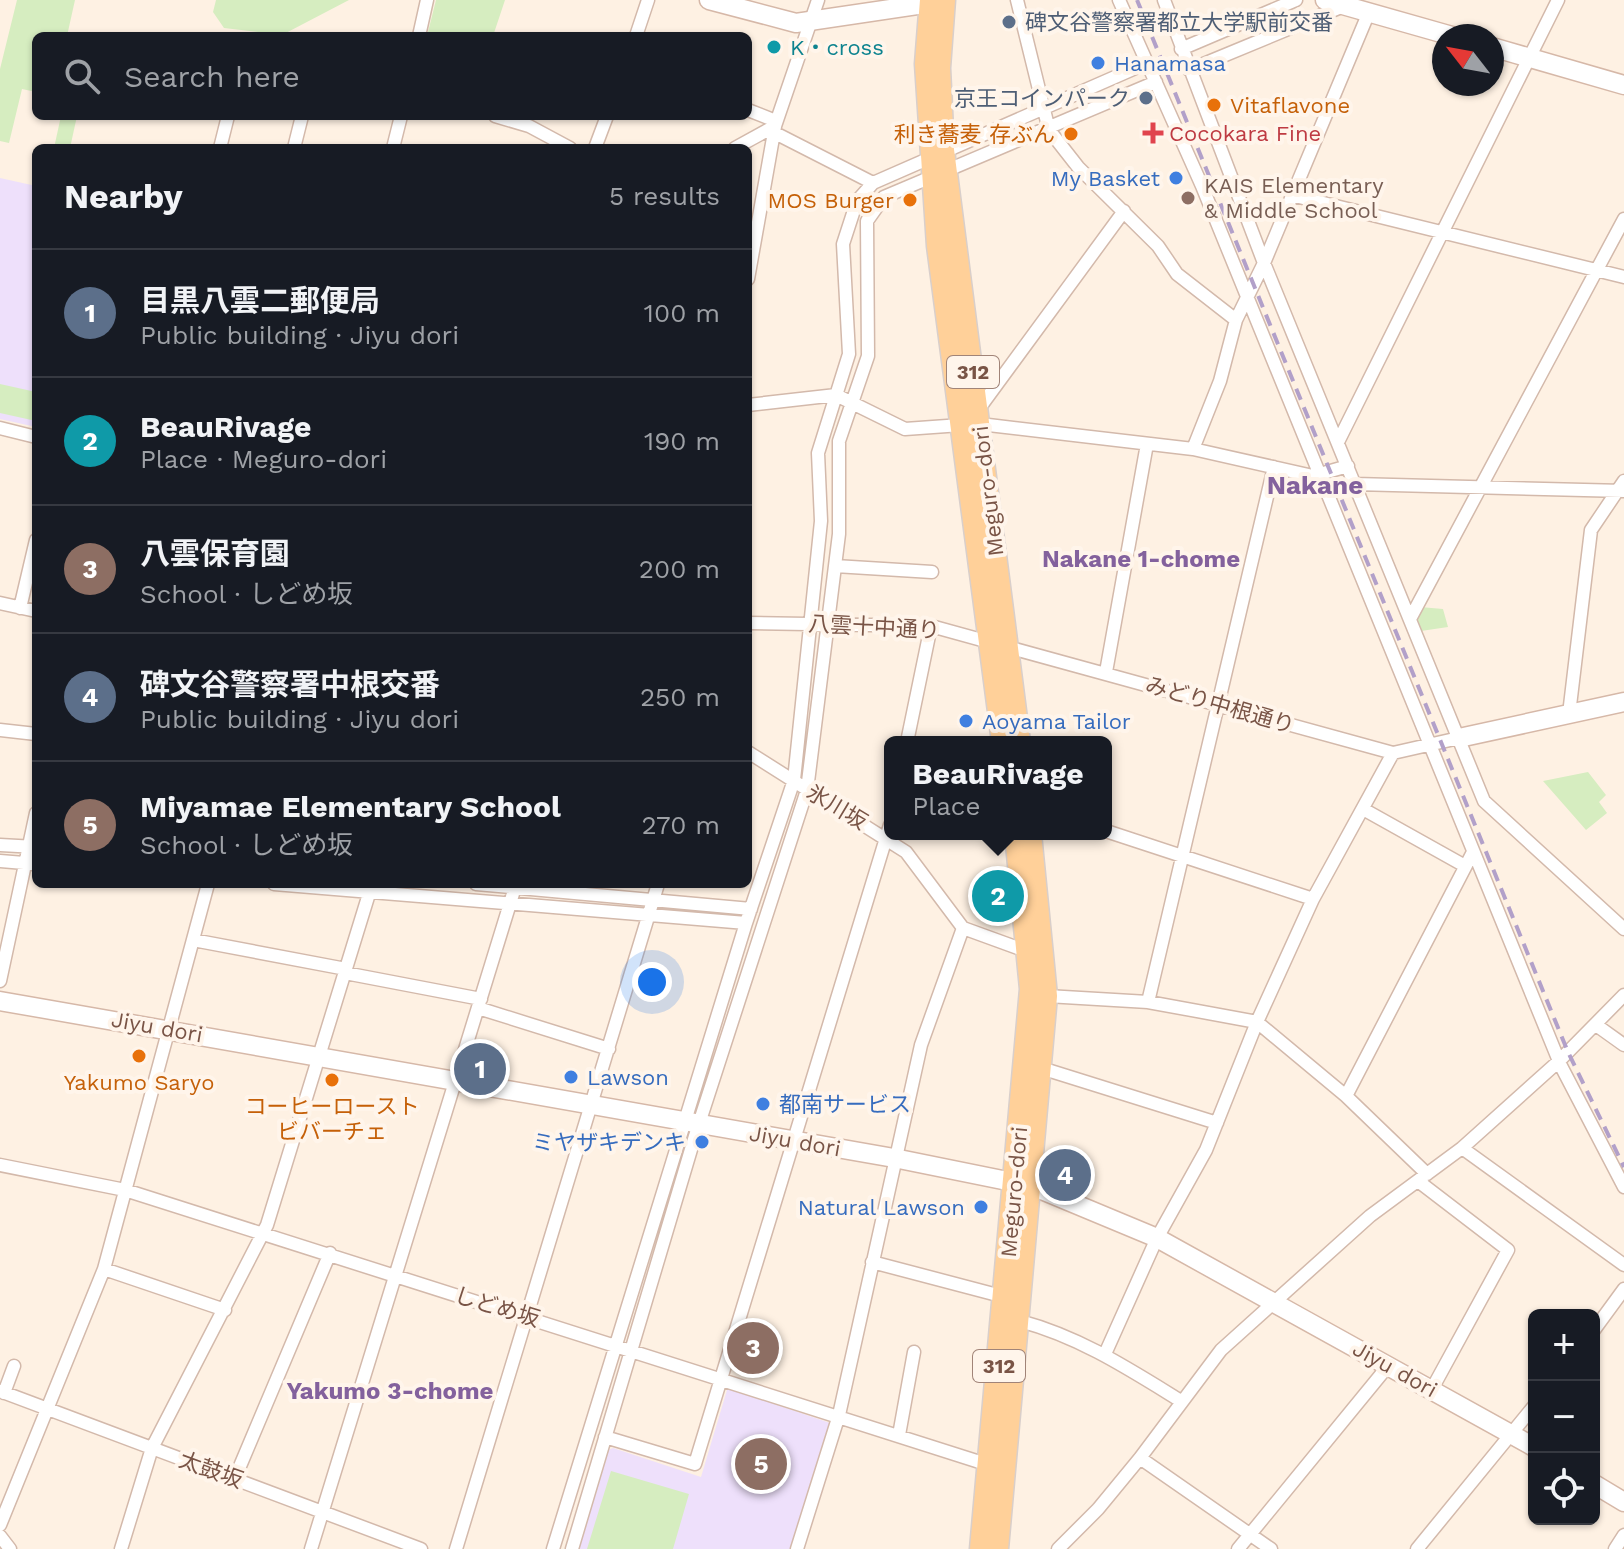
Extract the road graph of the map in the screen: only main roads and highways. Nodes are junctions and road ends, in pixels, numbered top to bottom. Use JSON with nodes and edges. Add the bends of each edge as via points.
{"nodes":[{"id":1,"x":709,"y":0,"type":"edge"},
{"id":2,"x":951,"y":0,"type":"edge"},
{"id":3,"x":937,"y":1,"type":"edge"},
{"id":4,"x":1345,"y":4,"type":"edge"},
{"id":5,"x":1432,"y":30,"type":"edge"},
{"id":6,"x":1504,"y":50,"type":"edge"},
{"id":7,"x":1624,"y":85,"type":"edge"},
{"id":8,"x":998,"y":642,"type":"junction"},
{"id":9,"x":1624,"y":702,"type":"edge"},
{"id":10,"x":1002,"y":736,"type":"edge"},
{"id":11,"x":1019,"y":736,"type":"edge"},
{"id":12,"x":1444,"y":742,"type":"road end"},
{"id":13,"x":1016,"y":840,"type":"edge"},
{"id":14,"x":1032,"y":840,"type":"edge"},
{"id":15,"x":0,"y":1001,"type":"edge"},
{"id":16,"x":1023,"y":1184,"type":"junction"},
{"id":17,"x":1528,"y":1443,"type":"edge"},
{"id":18,"x":1600,"y":1488,"type":"edge"},
{"id":19,"x":1624,"y":1502,"type":"edge"},
{"id":20,"x":980,"y":1549,"type":"edge"},
{"id":21,"x":998,"y":1549,"type":"edge"}],
"edges":[{"from":1,"to":3,"type":"main road","via":[[789,22]]},
{"from":2,"to":3,"type":"main road"},
{"from":3,"to":8,"type":"main road","name":"Meguro-dori","number":"312","via":[[925,64]]},
{"from":4,"to":5,"type":"main road"},
{"from":6,"to":7,"type":"main road"},
{"from":8,"to":10,"type":"main road","name":"Meguro-dori","number":"312"},
{"from":8,"to":11,"type":"main road","name":"Meguro-dori","number":"312"},
{"from":9,"to":12,"type":"main road","name":"みどり中根通り"},
{"from":13,"to":16,"type":"main road","name":"Meguro-dori","number":"312","via":[[1030,989]]},
{"from":14,"to":16,"type":"main road","name":"Meguro-dori","number":"312","via":[[1047,996]]},
{"from":15,"to":16,"type":"main road","name":"Jiyu dori"},
{"from":16,"to":17,"type":"main road","name":"Jiyu dori","via":[[1157,1238]]},
{"from":16,"to":20,"type":"main road","name":"Meguro-dori","number":"312","via":[[1005,1297]]},
{"from":16,"to":21,"type":"main road","name":"Meguro-dori","number":"312","via":[[1020,1321]]},
{"from":18,"to":19,"type":"main road"}]}
